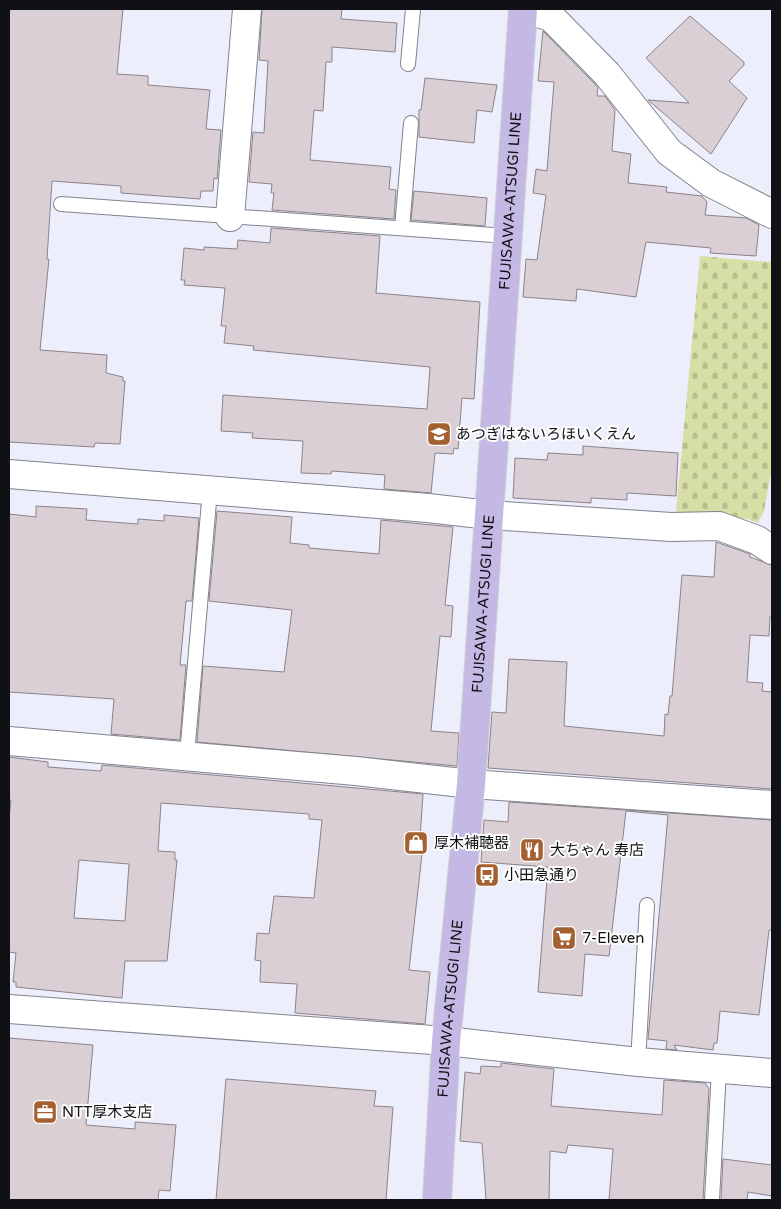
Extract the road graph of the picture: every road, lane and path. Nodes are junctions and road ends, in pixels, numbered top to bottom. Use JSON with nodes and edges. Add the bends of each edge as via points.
{"nodes":[{"id":1,"x":247,"y":9,"type":"edge"},
{"id":2,"x":413,"y":9,"type":"edge"},
{"id":3,"x":524,"y":9,"type":"edge"},
{"id":4,"x":408,"y":64,"type":"dead end"},
{"id":5,"x":411,"y":123,"type":"dead end"},
{"id":6,"x":61,"y":204,"type":"dead end"},
{"id":7,"x":772,"y":214,"type":"edge"},
{"id":8,"x":230,"y":217,"type":"junction"},
{"id":9,"x":402,"y":228,"type":"junction"},
{"id":10,"x":507,"y":236,"type":"junction"},
{"id":11,"x":9,"y":474,"type":"edge"},
{"id":12,"x":210,"y":490,"type":"junction"},
{"id":13,"x":489,"y":516,"type":"junction"},
{"id":14,"x":772,"y":550,"type":"edge"},
{"id":15,"x":9,"y":741,"type":"edge"},
{"id":16,"x":187,"y":755,"type":"junction"},
{"id":17,"x":471,"y":784,"type":"junction"},
{"id":18,"x":772,"y":806,"type":"edge"},
{"id":19,"x":647,"y":905,"type":"dead end"},
{"id":20,"x":9,"y":1009,"type":"edge"},
{"id":21,"x":446,"y":1041,"type":"junction"},
{"id":22,"x":638,"y":1062,"type":"junction"},
{"id":23,"x":719,"y":1069,"type":"junction"},
{"id":24,"x":772,"y":1073,"type":"edge"},
{"id":25,"x":438,"y":1200,"type":"edge"},
{"id":26,"x":712,"y":1200,"type":"edge"}],
"edges":[{"from":1,"to":8,"type":"street"},
{"from":2,"to":4,"type":"lane"},
{"from":3,"to":7,"type":"street","via":[[550,17],[608,74],[669,152],[711,183]]},
{"from":3,"to":10,"type":"main road","name":"FUJISAWA-ATSUGI LINE"},
{"from":5,"to":9,"type":"lane"},
{"from":6,"to":8,"type":"lane"},
{"from":8,"to":9,"type":"lane"},
{"from":9,"to":10,"type":"lane"},
{"from":10,"to":13,"type":"main road","name":"FUJISAWA-ATSUGI LINE"},
{"from":11,"to":12,"type":"street"},
{"from":12,"to":13,"type":"street"},
{"from":12,"to":16,"type":"lane"},
{"from":13,"to":14,"type":"street","via":[[671,527],[719,526],[757,540]]},
{"from":13,"to":17,"type":"main road","name":"FUJISAWA-ATSUGI LINE"},
{"from":15,"to":16,"type":"street"},
{"from":16,"to":17,"type":"street"},
{"from":17,"to":18,"type":"street"},
{"from":17,"to":21,"type":"main road","name":"FUJISAWA-ATSUGI LINE"},
{"from":19,"to":22,"type":"lane"},
{"from":20,"to":21,"type":"street"},
{"from":21,"to":22,"type":"street"},
{"from":21,"to":25,"type":"main road","name":"FUJISAWA-ATSUGI LINE"},
{"from":22,"to":23,"type":"street"},
{"from":23,"to":24,"type":"street"},
{"from":23,"to":26,"type":"lane"}]}
